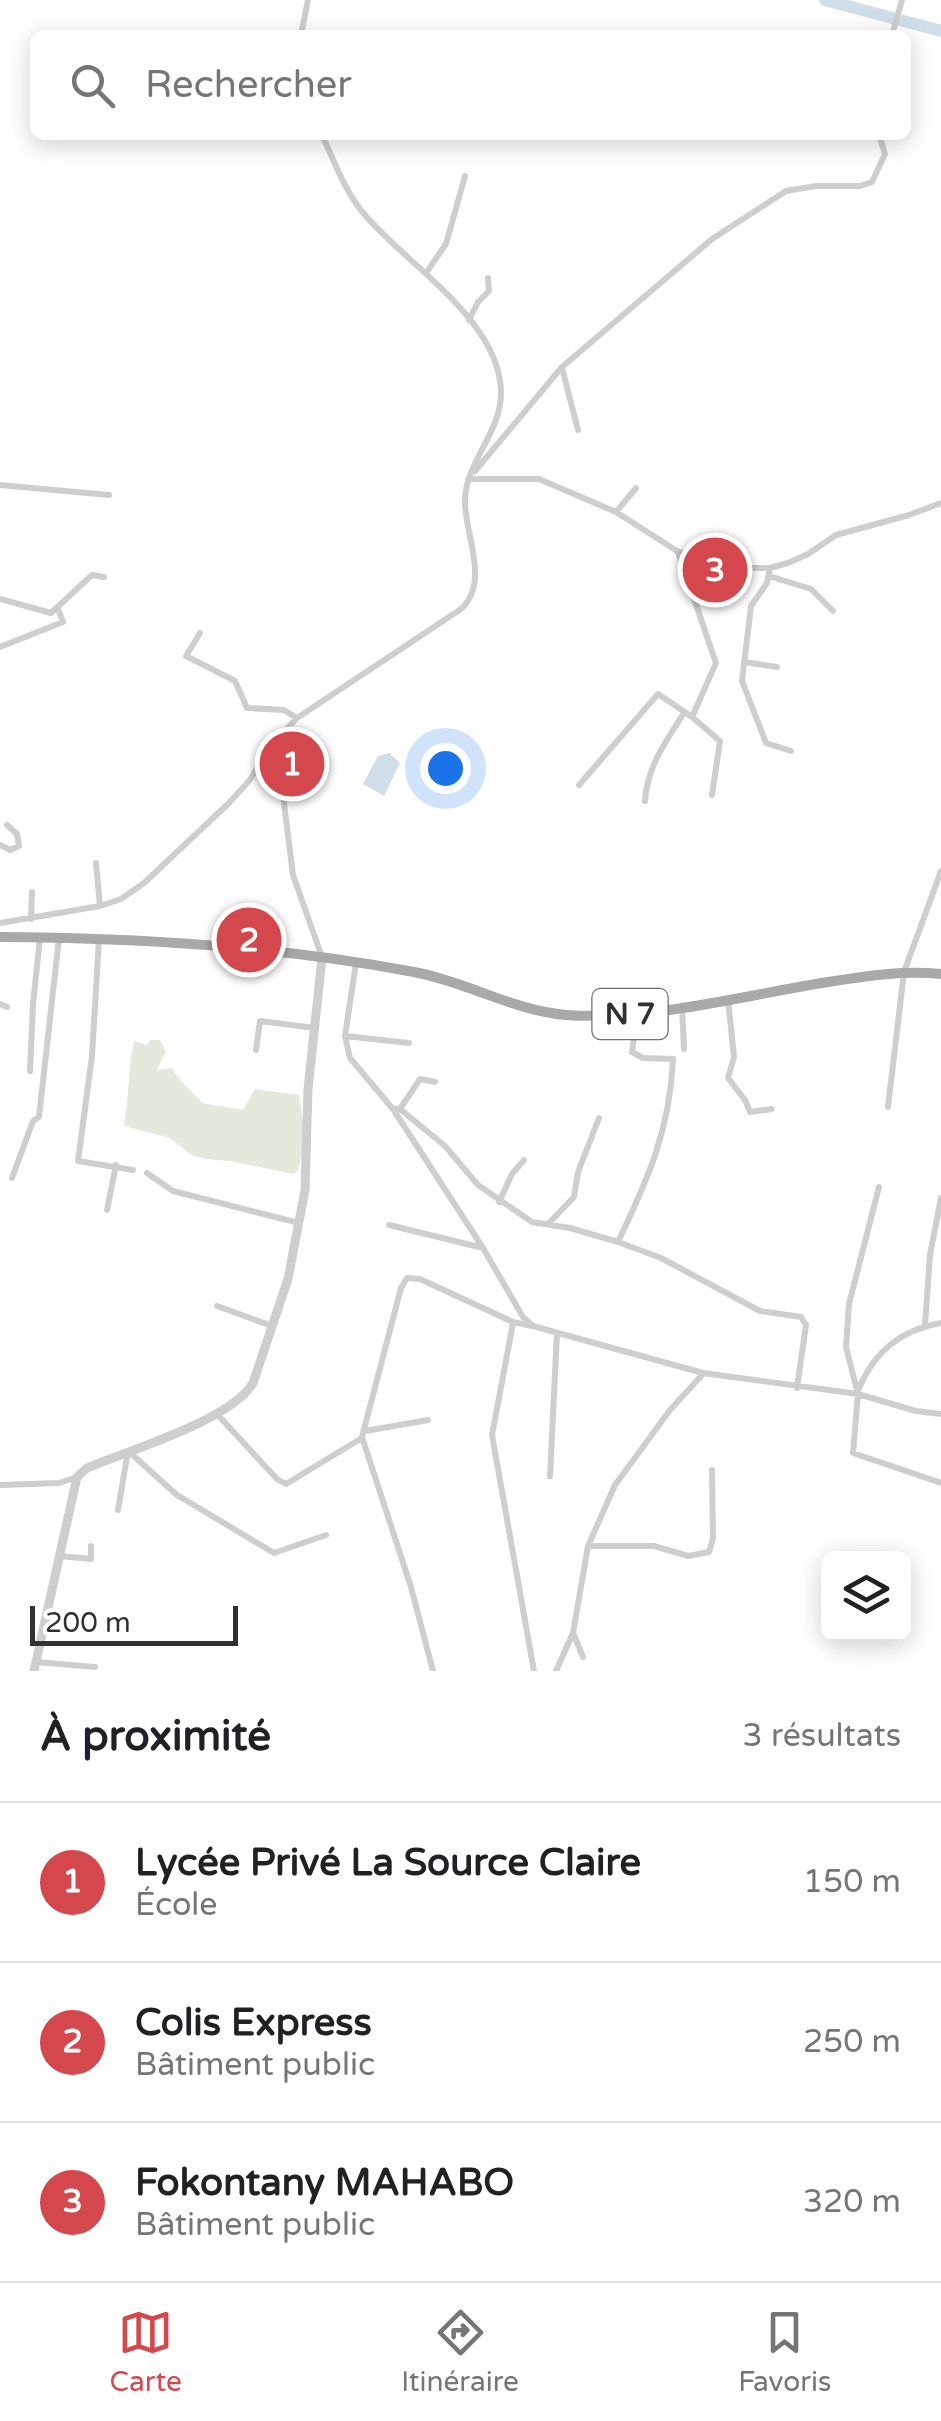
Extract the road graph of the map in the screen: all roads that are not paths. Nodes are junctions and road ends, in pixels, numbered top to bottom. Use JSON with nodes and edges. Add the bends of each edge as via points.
{"nodes":[{"id":1,"x":308,"y":0,"type":"edge"},
{"id":2,"x":902,"y":0,"type":"edge"},
{"id":3,"x":302,"y":30,"type":"edge"},
{"id":4,"x":894,"y":30,"type":"edge"},
{"id":5,"x":324,"y":140,"type":"edge"},
{"id":6,"x":881,"y":140,"type":"edge"},
{"id":7,"x":465,"y":176,"type":"dead end"},
{"id":8,"x":426,"y":272,"type":"junction"},
{"id":9,"x":488,"y":278,"type":"dead end"},
{"id":10,"x":469,"y":320,"type":"junction"},
{"id":11,"x":562,"y":367,"type":"junction"},
{"id":12,"x":578,"y":430,"type":"dead end"},
{"id":13,"x":468,"y":480,"type":"junction"},
{"id":14,"x":0,"y":485,"type":"edge"},
{"id":15,"x":636,"y":488,"type":"dead end"},
{"id":16,"x":109,"y":494,"type":"dead end"},
{"id":17,"x":941,"y":502,"type":"edge"},
{"id":18,"x":616,"y":512,"type":"junction"},
{"id":19,"x":677,"y":550,"type":"junction"},
{"id":20,"x":770,"y":572,"type":"junction"},
{"id":21,"x":104,"y":578,"type":"dead end"},
{"id":22,"x":0,"y":599,"type":"edge"},
{"id":23,"x":58,"y":609,"type":"junction"},
{"id":24,"x":833,"y":610,"type":"dead end"},
{"id":25,"x":200,"y":633,"type":"dead end"},
{"id":26,"x":0,"y":647,"type":"edge"},
{"id":27,"x":744,"y":662,"type":"junction"},
{"id":28,"x":778,"y":667,"type":"dead end"},
{"id":29,"x":688,"y":715,"type":"junction"},
{"id":30,"x":297,"y":718,"type":"junction"},
{"id":31,"x":280,"y":735,"type":"junction"},
{"id":32,"x":791,"y":751,"type":"dead end"},
{"id":33,"x":579,"y":785,"type":"dead end"},
{"id":34,"x":712,"y":795,"type":"dead end"},
{"id":35,"x":645,"y":802,"type":"dead end"},
{"id":36,"x":7,"y":826,"type":"dead end"},
{"id":37,"x":0,"y":845,"type":"edge"},
{"id":38,"x":96,"y":863,"type":"dead end"},
{"id":39,"x":941,"y":871,"type":"edge"},
{"id":40,"x":32,"y":892,"type":"dead end"},
{"id":41,"x":100,"y":906,"type":"junction"},
{"id":42,"x":31,"y":919,"type":"junction"},
{"id":43,"x":0,"y":922,"type":"edge"},
{"id":44,"x":0,"y":937,"type":"edge"},
{"id":45,"x":40,"y":937,"type":"junction"},
{"id":46,"x":59,"y":938,"type":"junction"},
{"id":47,"x":99,"y":938,"type":"junction"},
{"id":48,"x":322,"y":958,"type":"junction"},
{"id":49,"x":356,"y":963,"type":"junction"},
{"id":50,"x":904,"y":972,"type":"junction"},
{"id":51,"x":941,"y":974,"type":"edge"},
{"id":52,"x":728,"y":998,"type":"junction"},
{"id":53,"x":682,"y":1006,"type":"junction"},
{"id":54,"x":637,"y":1014,"type":"junction"},
{"id":55,"x":315,"y":1028,"type":"junction"},
{"id":56,"x":346,"y":1036,"type":"junction"},
{"id":57,"x":409,"y":1043,"type":"dead end"},
{"id":58,"x":684,"y":1049,"type":"dead end"},
{"id":59,"x":256,"y":1050,"type":"dead end"},
{"id":60,"x":30,"y":1071,"type":"dead end"},
{"id":61,"x":435,"y":1082,"type":"dead end"},
{"id":62,"x":888,"y":1106,"type":"dead end"},
{"id":63,"x":396,"y":1109,"type":"junction"},
{"id":64,"x":772,"y":1109,"type":"dead end"},
{"id":65,"x":600,"y":1118,"type":"dead end"},
{"id":66,"x":524,"y":1160,"type":"dead end"},
{"id":67,"x":116,"y":1165,"type":"junction"},
{"id":68,"x":132,"y":1170,"type":"dead end"},
{"id":69,"x":147,"y":1173,"type":"dead end"},
{"id":70,"x":12,"y":1178,"type":"dead end"},
{"id":71,"x":879,"y":1187,"type":"dead end"},
{"id":72,"x":941,"y":1198,"type":"edge"},
{"id":73,"x":500,"y":1202,"type":"junction"},
{"id":74,"x":108,"y":1210,"type":"dead end"},
{"id":75,"x":300,"y":1223,"type":"junction"},
{"id":76,"x":549,"y":1223,"type":"junction"},
{"id":77,"x":389,"y":1225,"type":"dead end"},
{"id":78,"x":618,"y":1242,"type":"junction"},
{"id":79,"x":483,"y":1248,"type":"junction"},
{"id":80,"x":217,"y":1306,"type":"dead end"},
{"id":81,"x":513,"y":1322,"type":"junction"},
{"id":82,"x":941,"y":1322,"type":"edge"},
{"id":83,"x":926,"y":1325,"type":"junction"},
{"id":84,"x":272,"y":1326,"type":"junction"},
{"id":85,"x":533,"y":1326,"type":"junction"},
{"id":86,"x":557,"y":1332,"type":"junction"},
{"id":87,"x":703,"y":1374,"type":"junction"},
{"id":88,"x":797,"y":1388,"type":"junction"},
{"id":89,"x":858,"y":1392,"type":"junction"},
{"id":90,"x":216,"y":1413,"type":"junction"},
{"id":91,"x":941,"y":1414,"type":"edge"},
{"id":92,"x":428,"y":1420,"type":"dead end"},
{"id":93,"x":363,"y":1434,"type":"junction"},
{"id":94,"x":128,"y":1451,"type":"junction"},
{"id":95,"x":712,"y":1470,"type":"dead end"},
{"id":96,"x":550,"y":1476,"type":"dead end"},
{"id":97,"x":77,"y":1477,"type":"junction"},
{"id":98,"x":941,"y":1483,"type":"edge"},
{"id":99,"x":0,"y":1485,"type":"edge"},
{"id":100,"x":118,"y":1510,"type":"dead end"},
{"id":101,"x":326,"y":1535,"type":"dead end"},
{"id":102,"x":91,"y":1546,"type":"dead end"},
{"id":103,"x":588,"y":1546,"type":"junction"},
{"id":104,"x":58,"y":1556,"type":"junction"},
{"id":105,"x":573,"y":1634,"type":"junction"},
{"id":106,"x":583,"y":1657,"type":"dead end"},
{"id":107,"x":35,"y":1666,"type":"edge"},
{"id":108,"x":95,"y":1666,"type":"dead end"},
{"id":109,"x":433,"y":1671,"type":"edge"},
{"id":110,"x":534,"y":1671,"type":"edge"},
{"id":111,"x":556,"y":1671,"type":"edge"}],
"edges":[{"from":1,"to":3,"type":"street"},
{"from":2,"to":4,"type":"street"},
{"from":5,"to":8,"type":"street","via":[[363,213]]},
{"from":6,"to":11,"type":"street","via":[[885,154],[872,182],[786,191],[712,239]]},
{"from":7,"to":8,"type":"street","via":[[446,244]]},
{"from":8,"to":10,"type":"street"},
{"from":9,"to":10,"type":"street","via":[[489,291]]},
{"from":10,"to":13,"type":"street","via":[[502,389],[498,418]]},
{"from":11,"to":12,"type":"street"},
{"from":11,"to":13,"type":"street"},
{"from":13,"to":18,"type":"street","via":[[539,479]]},
{"from":13,"to":30,"type":"street","via":[[466,524],[476,575],[468,602]]},
{"from":14,"to":16,"type":"street"},
{"from":15,"to":18,"type":"street"},
{"from":17,"to":20,"type":"street","via":[[836,535]]},
{"from":18,"to":19,"type":"street"},
{"from":19,"to":20,"type":"street","via":[[710,564]]},
{"from":19,"to":29,"type":"street","via":[[716,662]]},
{"from":20,"to":24,"type":"street","via":[[811,588]]},
{"from":20,"to":27,"type":"street","via":[[751,606]]},
{"from":21,"to":23,"type":"street","via":[[92,575]]},
{"from":22,"to":23,"type":"street","via":[[40,612]]},
{"from":23,"to":26,"type":"street","via":[[63,622]]},
{"from":25,"to":30,"type":"street","via":[[186,656],[235,680],[248,708],[284,710]]},
{"from":27,"to":28,"type":"street"},
{"from":27,"to":32,"type":"street","via":[[742,680],[766,742]]},
{"from":29,"to":33,"type":"street","via":[[658,694]]},
{"from":29,"to":34,"type":"street","via":[[720,741]]},
{"from":29,"to":35,"type":"street","via":[[658,752]]},
{"from":30,"to":31,"type":"street"},
{"from":31,"to":41,"type":"street","via":[[249,782],[144,883]]},
{"from":31,"to":48,"type":"street","via":[[292,876]]},
{"from":36,"to":37,"type":"street","via":[[18,834],[18,846]]},
{"from":38,"to":41,"type":"street"},
{"from":39,"to":50,"type":"street"},
{"from":40,"to":42,"type":"street"},
{"from":41,"to":42,"type":"street"},
{"from":42,"to":43,"type":"street"},
{"from":44,"to":45,"type":"main road","number":"N 7"},
{"from":45,"to":46,"type":"main road","number":"N 7"},
{"from":45,"to":60,"type":"street"},
{"from":46,"to":47,"type":"main road","number":"N 7"},
{"from":46,"to":70,"type":"street","via":[[40,1117]]},
{"from":47,"to":48,"type":"main road","number":"N 7"},
{"from":47,"to":67,"type":"street","via":[[78,1161]]},
{"from":48,"to":49,"type":"main road","number":"N 7"},
{"from":48,"to":55,"type":"street"},
{"from":49,"to":54,"type":"main road","number":"N 7","via":[[430,975],[553,1013]]},
{"from":49,"to":56,"type":"street"},
{"from":50,"to":51,"type":"main road","number":"N 7"},
{"from":50,"to":52,"type":"main road","number":"N 7"},
{"from":50,"to":62,"type":"street"},
{"from":52,"to":53,"type":"main road","number":"N 7"},
{"from":52,"to":64,"type":"street","via":[[734,1057],[728,1078],[750,1112]]},
{"from":53,"to":54,"type":"main road","number":"N 7"},
{"from":53,"to":58,"type":"street"},
{"from":54,"to":78,"type":"street","via":[[632,1052],[673,1059],[671,1097],[662,1141]]},
{"from":55,"to":59,"type":"street","via":[[260,1020]]},
{"from":55,"to":75,"type":"street"},
{"from":56,"to":57,"type":"street"},
{"from":56,"to":63,"type":"street","via":[[350,1058]]},
{"from":61,"to":63,"type":"street","via":[[420,1079]]},
{"from":63,"to":73,"type":"street","via":[[445,1146]]},
{"from":63,"to":79,"type":"street"},
{"from":65,"to":76,"type":"street","via":[[574,1197]]},
{"from":66,"to":73,"type":"street"},
{"from":67,"to":68,"type":"street"},
{"from":67,"to":74,"type":"street"},
{"from":69,"to":75,"type":"street","via":[[173,1191]]},
{"from":71,"to":89,"type":"street","via":[[849,1304],[846,1347]]},
{"from":72,"to":83,"type":"street"},
{"from":73,"to":76,"type":"street","via":[[532,1222]]},
{"from":75,"to":84,"type":"street"},
{"from":76,"to":78,"type":"street"},
{"from":77,"to":79,"type":"street"},
{"from":78,"to":88,"type":"street","via":[[760,1312],[801,1317],[806,1325]]},
{"from":79,"to":85,"type":"street"},
{"from":80,"to":84,"type":"street"},
{"from":81,"to":85,"type":"street"},
{"from":81,"to":93,"type":"street","via":[[406,1278]]},
{"from":81,"to":110,"type":"street","via":[[492,1435]]},
{"from":82,"to":83,"type":"street"},
{"from":83,"to":89,"type":"street","via":[[890,1343]]},
{"from":84,"to":90,"type":"street","via":[[246,1396]]},
{"from":85,"to":86,"type":"street"},
{"from":86,"to":87,"type":"street"},
{"from":86,"to":96,"type":"street"},
{"from":87,"to":88,"type":"street"},
{"from":87,"to":103,"type":"street","via":[[615,1484]]},
{"from":88,"to":89,"type":"street"},
{"from":89,"to":91,"type":"street"},
{"from":89,"to":98,"type":"street","via":[[853,1453]]},
{"from":90,"to":93,"type":"street","via":[[286,1484]]},
{"from":90,"to":94,"type":"street"},
{"from":92,"to":93,"type":"street"},
{"from":93,"to":109,"type":"street"},
{"from":94,"to":97,"type":"street"},
{"from":94,"to":100,"type":"street"},
{"from":94,"to":101,"type":"street","via":[[176,1495],[274,1553]]},
{"from":95,"to":103,"type":"street","via":[[710,1552],[688,1556],[654,1546]]},
{"from":97,"to":99,"type":"street"},
{"from":97,"to":104,"type":"street"},
{"from":102,"to":104,"type":"street","via":[[91,1559]]},
{"from":103,"to":105,"type":"street"},
{"from":104,"to":107,"type":"street"},
{"from":105,"to":106,"type":"street"},
{"from":105,"to":111,"type":"street"},
{"from":107,"to":108,"type":"street"}]}
